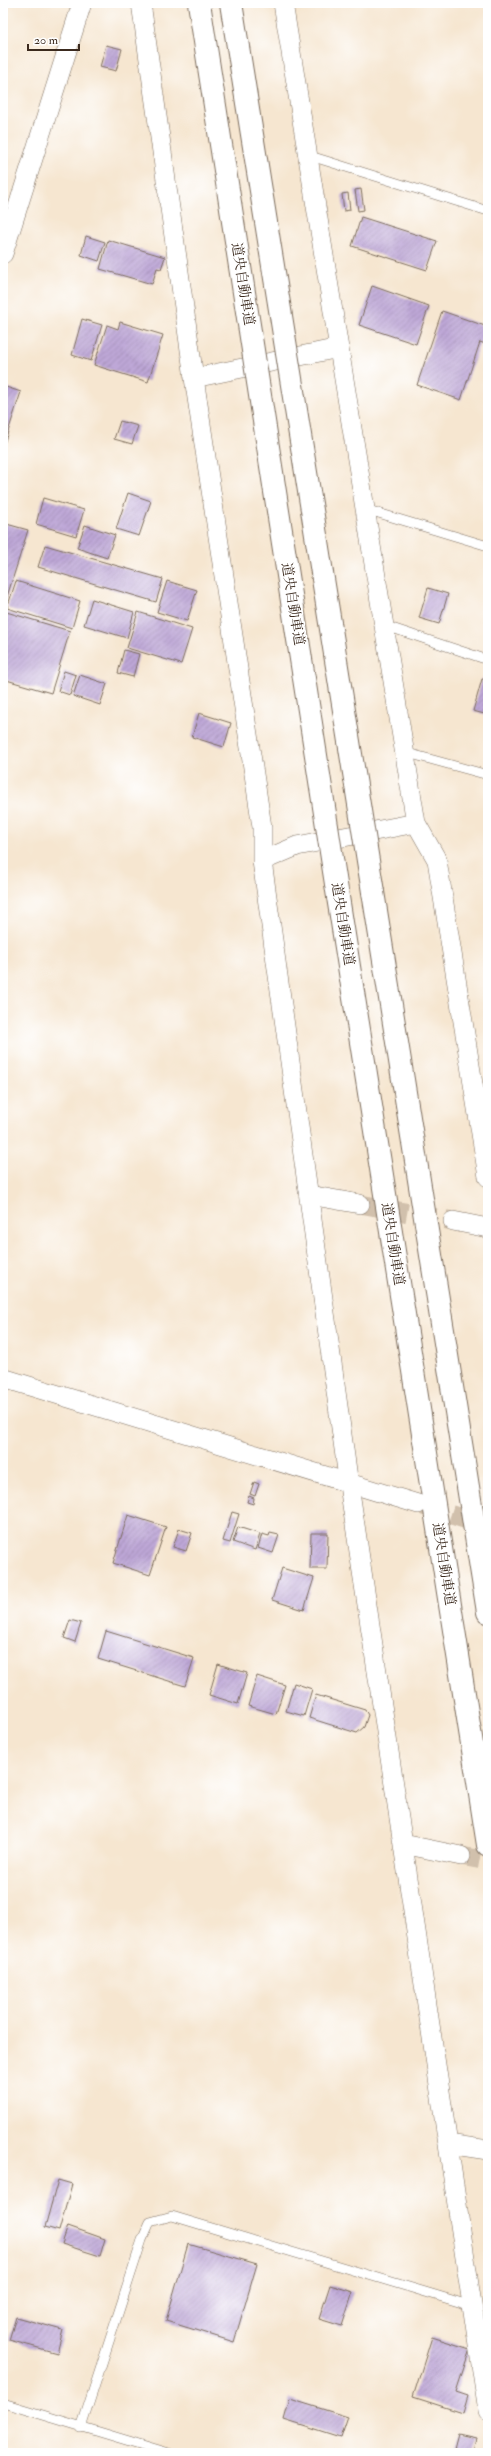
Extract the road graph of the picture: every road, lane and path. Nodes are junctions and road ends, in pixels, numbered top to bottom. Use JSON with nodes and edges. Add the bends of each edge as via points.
{"nodes":[{"id":1,"x":82,"y":3,"type":"edge"},
{"id":2,"x":141,"y":3,"type":"edge"},
{"id":3,"x":199,"y":3,"type":"edge"},
{"id":4,"x":231,"y":3,"type":"edge"},
{"id":5,"x":283,"y":3,"type":"edge"},
{"id":6,"x":307,"y":155,"type":"junction"},
{"id":7,"x":488,"y":211,"type":"edge"},
{"id":8,"x":3,"y":254,"type":"edge"},
{"id":9,"x":338,"y":348,"type":"junction"},
{"id":10,"x":194,"y":378,"type":"junction"},
{"id":11,"x":365,"y":509,"type":"junction"},
{"id":12,"x":488,"y":546,"type":"edge"},
{"id":13,"x":383,"y":624,"type":"junction"},
{"id":14,"x":488,"y":660,"type":"edge"},
{"id":15,"x":404,"y":752,"type":"junction"},
{"id":16,"x":488,"y":775,"type":"edge"},
{"id":17,"x":416,"y":823,"type":"junction"},
{"id":18,"x":262,"y":861,"type":"junction"},
{"id":19,"x":488,"y":1177,"type":"edge"},
{"id":20,"x":309,"y":1195,"type":"junction"},
{"id":21,"x":360,"y":1204,"type":"tunnel mouth"},
{"id":22,"x":454,"y":1221,"type":"tunnel mouth"},
{"id":23,"x":488,"y":1228,"type":"edge"},
{"id":24,"x":3,"y":1378,"type":"edge"},
{"id":25,"x":349,"y":1485,"type":"junction"},
{"id":26,"x":418,"y":1504,"type":"tunnel mouth"},
{"id":27,"x":488,"y":1612,"type":"edge"},
{"id":28,"x":403,"y":1844,"type":"junction"},
{"id":29,"x":488,"y":1845,"type":"edge"},
{"id":30,"x":461,"y":1856,"type":"tunnel mouth"},
{"id":31,"x":448,"y":2144,"type":"junction"},
{"id":32,"x":488,"y":2150,"type":"edge"},
{"id":33,"x":472,"y":2306,"type":"junction"},
{"id":34,"x":3,"y":2403,"type":"edge"},
{"id":35,"x":488,"y":2411,"type":"edge"},
{"id":36,"x":81,"y":2428,"type":"junction"},
{"id":37,"x":169,"y":2453,"type":"edge"}],
"edges":[{"from":1,"to":8,"type":"street"},
{"from":2,"to":10,"type":"street"},
{"from":3,"to":29,"type":"highway","name":"道央自動車道","bridge":true},
{"from":4,"to":27,"type":"highway","bridge":true},
{"from":5,"to":6,"type":"street"},
{"from":6,"to":7,"type":"lane"},
{"from":6,"to":9,"type":"street"},
{"from":9,"to":10,"type":"street"},
{"from":9,"to":11,"type":"street"},
{"from":10,"to":18,"type":"street","via":[[262,827]]},
{"from":11,"to":12,"type":"lane"},
{"from":11,"to":13,"type":"street"},
{"from":13,"to":14,"type":"lane"},
{"from":13,"to":15,"type":"street"},
{"from":15,"to":16,"type":"lane"},
{"from":15,"to":17,"type":"street"},
{"from":17,"to":18,"type":"street","via":[[297,846]]},
{"from":17,"to":19,"type":"street","via":[[437,860]]},
{"from":18,"to":20,"type":"street"},
{"from":20,"to":21,"type":"street"},
{"from":20,"to":25,"type":"street"},
{"from":22,"to":23,"type":"street"},
{"from":24,"to":25,"type":"street"},
{"from":25,"to":26,"type":"street"},
{"from":25,"to":28,"type":"street"},
{"from":28,"to":30,"type":"street"},
{"from":28,"to":31,"type":"street"},
{"from":31,"to":32,"type":"street"},
{"from":31,"to":33,"type":"street"},
{"from":33,"to":35,"type":"street"},
{"from":33,"to":36,"type":"lane","via":[[172,2216],[150,2222]]},
{"from":34,"to":36,"type":"lane"},
{"from":36,"to":37,"type":"lane"}]}
